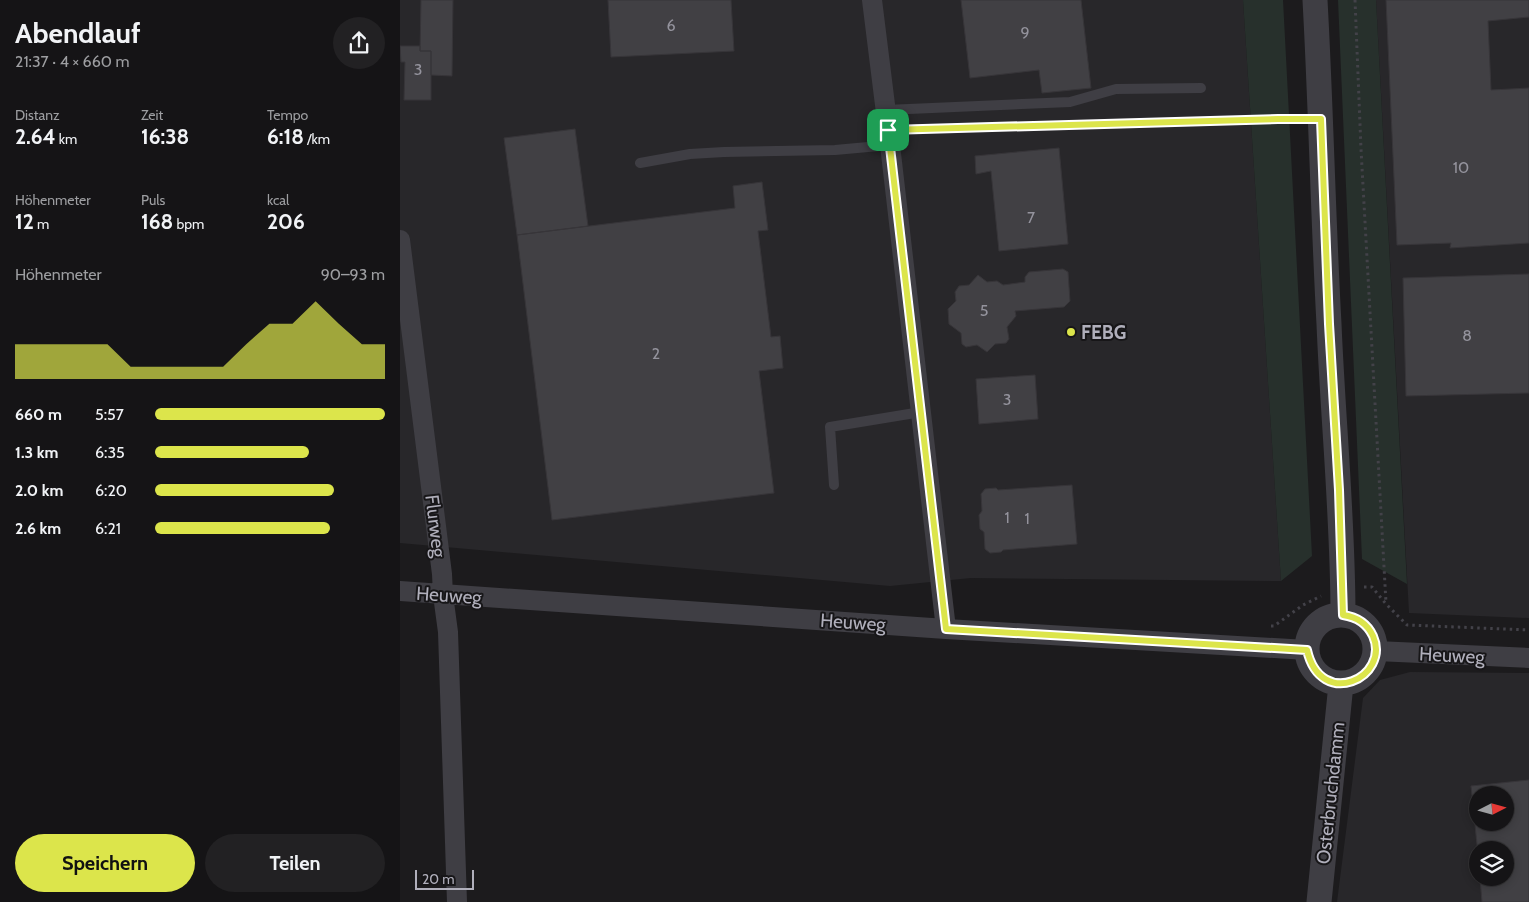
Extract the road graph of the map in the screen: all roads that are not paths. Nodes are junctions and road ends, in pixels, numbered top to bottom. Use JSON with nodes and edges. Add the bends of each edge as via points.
{"nodes":[{"id":1,"x":872,"y":0,"type":"edge"},
{"id":2,"x":1315,"y":0,"type":"edge"},
{"id":3,"x":1201,"y":88,"type":"dead end"},
{"id":4,"x":886,"y":110,"type":"junction"},
{"id":5,"x":889,"y":138,"type":"junction"},
{"id":6,"x":640,"y":163,"type":"dead end"},
{"id":7,"x":400,"y":240,"type":"edge"},
{"id":8,"x":921,"y":412,"type":"junction"},
{"id":9,"x":834,"y":485,"type":"dead end"},
{"id":10,"x":400,"y":592,"type":"edge"},
{"id":11,"x":443,"y":595,"type":"junction"},
{"id":12,"x":1343,"y":615,"type":"junction"},
{"id":13,"x":946,"y":629,"type":"junction"},
{"id":14,"x":1307,"y":650,"type":"junction"},
{"id":15,"x":1376,"y":651,"type":"junction"},
{"id":16,"x":1529,"y":658,"type":"edge"},
{"id":17,"x":1341,"y":684,"type":"junction"},
{"id":18,"x":457,"y":902,"type":"edge"},
{"id":19,"x":1319,"y":902,"type":"edge"}],
"edges":[{"from":1,"to":4,"type":"street"},
{"from":2,"to":12,"type":"street"},
{"from":3,"to":4,"type":"lane","via":[[1116,89],[1070,102]]},
{"from":4,"to":5,"type":"street"},
{"from":5,"to":6,"type":"lane","via":[[836,150],[690,154]]},
{"from":5,"to":8,"type":"street"},
{"from":7,"to":11,"type":"street","name":"Flurweg"},
{"from":8,"to":9,"type":"lane","via":[[830,427]]},
{"from":8,"to":13,"type":"street"},
{"from":10,"to":11,"type":"street","name":"Heuweg"},
{"from":11,"to":13,"type":"street","name":"Heuweg"},
{"from":11,"to":18,"type":"street","name":"Flurweg","via":[[448,632]]},
{"from":12,"to":14,"type":"street","via":[[1322,620],[1308,639]]},
{"from":12,"to":15,"type":"street","via":[[1363,622],[1375,641]]},
{"from":13,"to":14,"type":"street","name":"Heuweg"},
{"from":14,"to":17,"type":"street","via":[[1317,674]]},
{"from":15,"to":16,"type":"street","name":"Heuweg"},
{"from":15,"to":17,"type":"street","via":[[1365,674]]},
{"from":17,"to":19,"type":"street","name":"Osterbruchdamm"}]}
